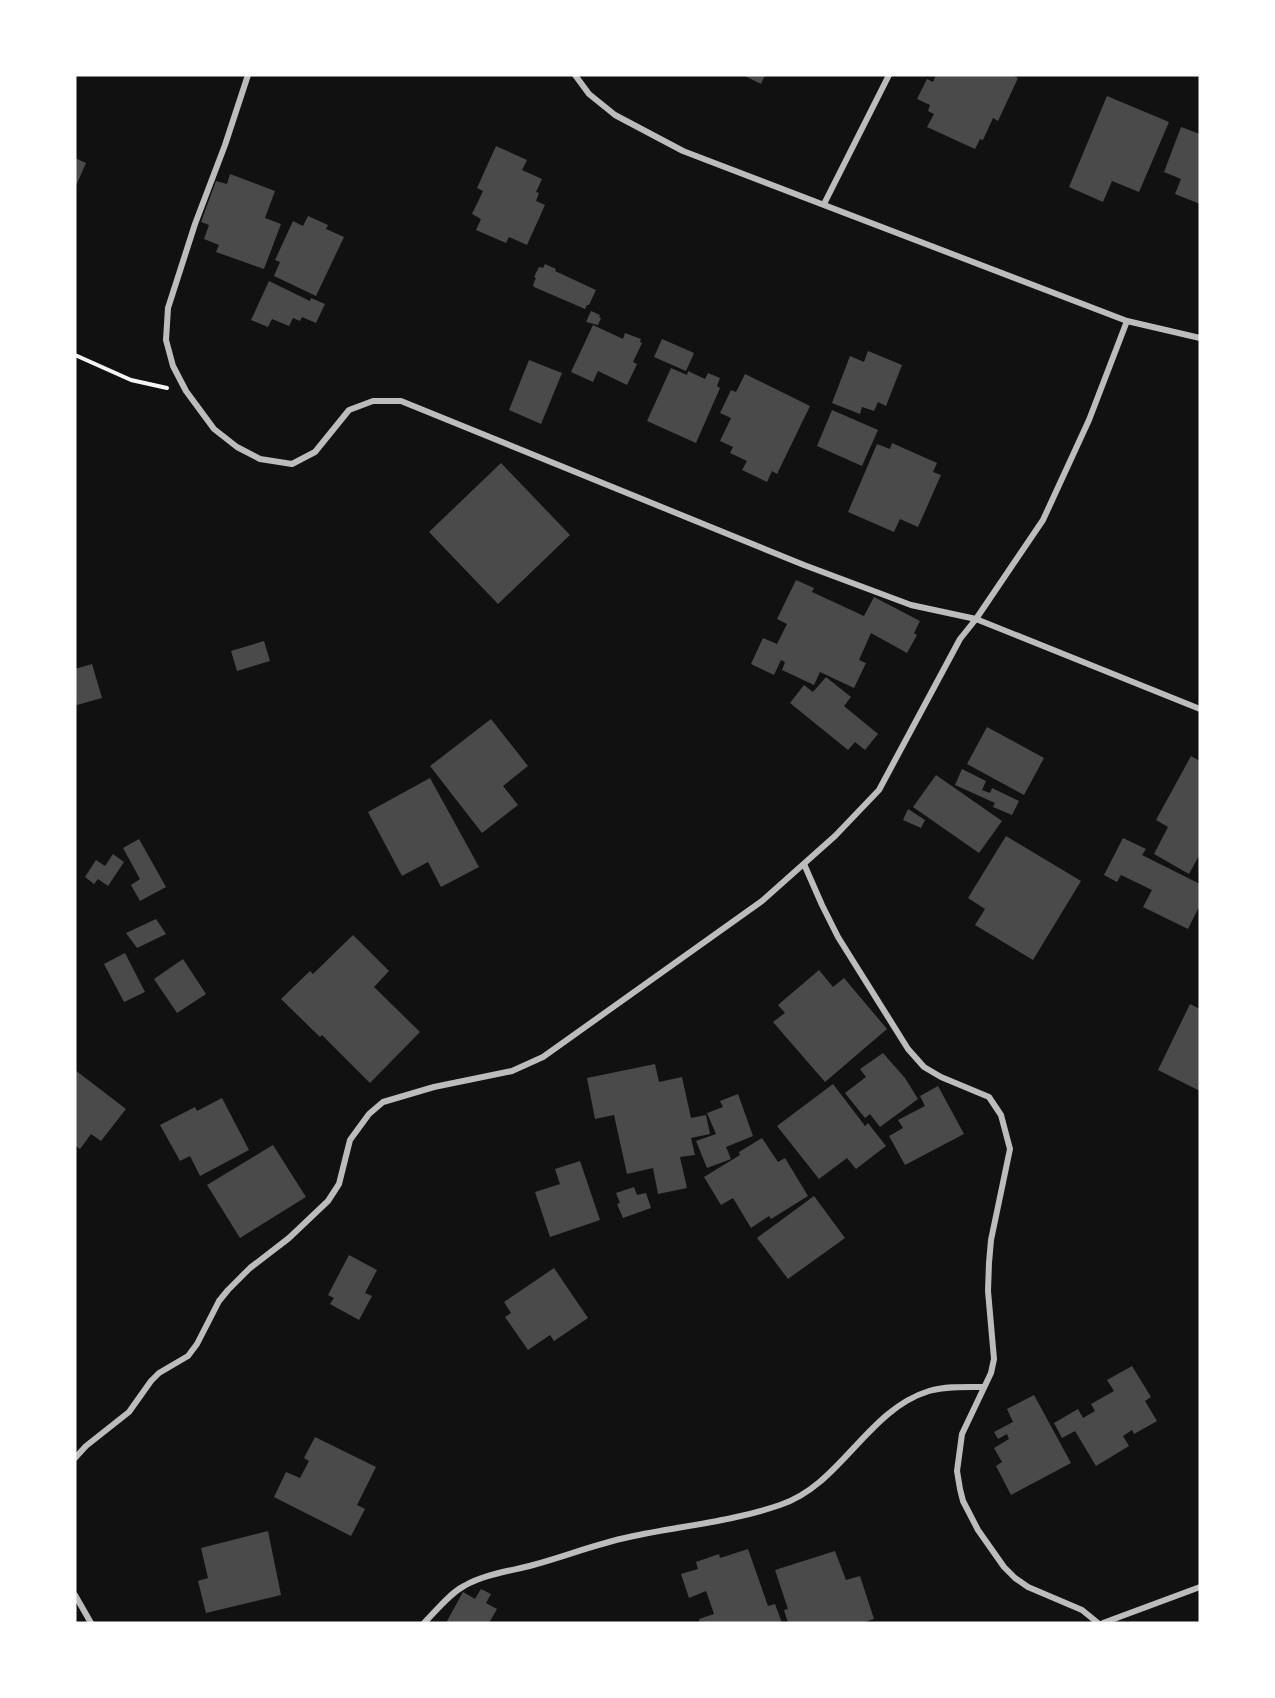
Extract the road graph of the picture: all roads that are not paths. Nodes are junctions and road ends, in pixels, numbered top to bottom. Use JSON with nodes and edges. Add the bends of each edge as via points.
{"nodes":[{"id":1,"x":248,"y":75,"type":"edge"},
{"id":2,"x":575,"y":75,"type":"edge"},
{"id":3,"x":889,"y":75,"type":"edge"},
{"id":4,"x":824,"y":204,"type":"junction"},
{"id":5,"x":1128,"y":321,"type":"junction"},
{"id":6,"x":1200,"y":338,"type":"edge"},
{"id":7,"x":976,"y":619,"type":"junction"},
{"id":8,"x":1200,"y":709,"type":"edge"},
{"id":9,"x":804,"y":864,"type":"junction"},
{"id":10,"x":983,"y":1387,"type":"junction"},
{"id":11,"x":75,"y":1458,"type":"edge"},
{"id":12,"x":1200,"y":1587,"type":"edge"},
{"id":13,"x":75,"y":1595,"type":"edge"},
{"id":14,"x":91,"y":1623,"type":"edge"},
{"id":15,"x":424,"y":1623,"type":"edge"},
{"id":16,"x":1098,"y":1623,"type":"edge"},
{"id":17,"x":1103,"y":1623,"type":"edge"}],
"edges":[{"from":1,"to":7,"type":"street","via":[[168,308],[166,340],[186,391],[214,429],[237,447],[260,459],[292,464],[315,452],[349,410],[373,400],[401,401],[910,605]]},
{"from":2,"to":4,"type":"street","via":[[589,94],[615,115],[683,151]]},
{"from":3,"to":4,"type":"street"},
{"from":4,"to":5,"type":"street"},
{"from":5,"to":6,"type":"street"},
{"from":5,"to":7,"type":"street","via":[[1089,420],[1043,520]]},
{"from":7,"to":8,"type":"street"},
{"from":7,"to":9,"type":"street","via":[[960,639],[879,790]]},
{"from":9,"to":10,"type":"street","via":[[838,937],[908,1049],[924,1067],[989,1097],[1007,1131],[1010,1149],[989,1263],[994,1359]]},
{"from":9,"to":11,"type":"street","via":[[762,901],[543,1057],[512,1071],[383,1102],[354,1135],[339,1184],[328,1201],[228,1290],[188,1356],[151,1381],[129,1412]]},
{"from":10,"to":15,"type":"street","via":[[931,1390],[914,1397],[794,1500],[720,1522],[594,1545],[489,1576],[463,1586]]},
{"from":10,"to":16,"type":"street","via":[[960,1444],[957,1471],[963,1501],[989,1547],[1015,1578],[1082,1610]]},
{"from":12,"to":17,"type":"street"},
{"from":13,"to":14,"type":"street"}]}
